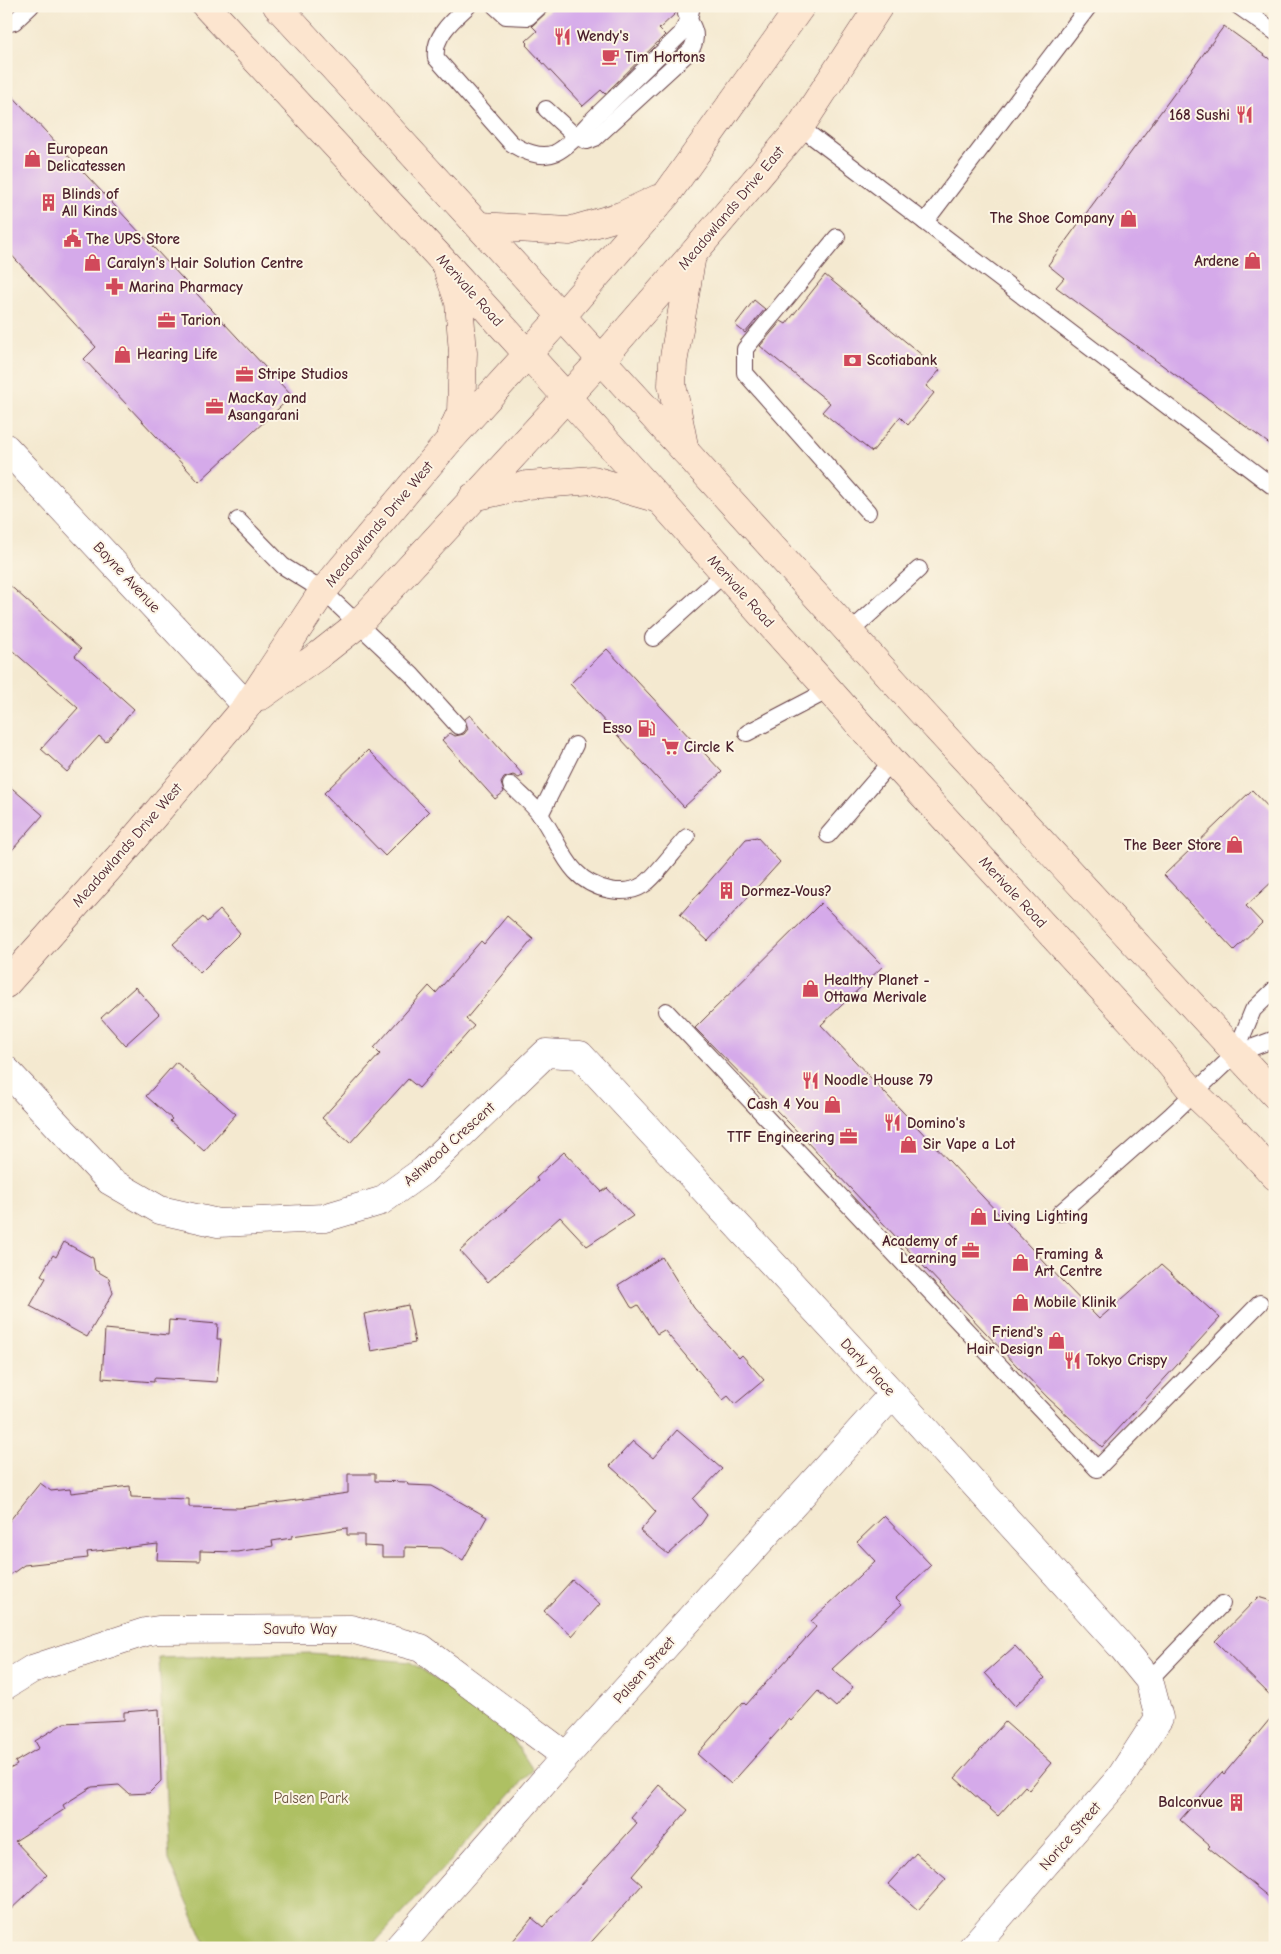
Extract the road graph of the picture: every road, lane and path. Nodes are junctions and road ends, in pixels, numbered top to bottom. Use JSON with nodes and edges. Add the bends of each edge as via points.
{"nodes":[{"id":1,"x":31,"y":6,"type":"edge"},
{"id":2,"x":206,"y":6,"type":"edge"},
{"id":3,"x":277,"y":6,"type":"edge"},
{"id":4,"x":495,"y":6,"type":"edge"},
{"id":5,"x":540,"y":6,"type":"edge"},
{"id":6,"x":879,"y":6,"type":"edge"},
{"id":7,"x":1089,"y":6,"type":"edge"},
{"id":8,"x":1238,"y":6,"type":"edge"},
{"id":9,"x":463,"y":11,"type":"edge"},
{"id":10,"x":687,"y":11,"type":"edge"},
{"id":11,"x":790,"y":13,"type":"edge"},
{"id":12,"x":6,"y":24,"type":"edge"},
{"id":13,"x":1275,"y":32,"type":"edge"},
{"id":14,"x":546,"y":109,"type":"dead end"},
{"id":15,"x":800,"y":127,"type":"junction"},
{"id":16,"x":575,"y":136,"type":"junction"},
{"id":17,"x":667,"y":194,"type":"junction"},
{"id":18,"x":925,"y":222,"type":"junction"},
{"id":19,"x":479,"y":226,"type":"junction"},
{"id":20,"x":837,"y":237,"type":"dead end"},
{"id":21,"x":692,"y":255,"type":"junction"},
{"id":22,"x":446,"y":264,"type":"junction"},
{"id":23,"x":562,"y":316,"type":"junction"},
{"id":24,"x":527,"y":354,"type":"junction"},
{"id":25,"x":601,"y":360,"type":"junction"},
{"id":26,"x":566,"y":396,"type":"junction"},
{"id":27,"x":448,"y":442,"type":"junction"},
{"id":28,"x":6,"y":448,"type":"edge"},
{"id":29,"x":685,"y":451,"type":"junction"},
{"id":30,"x":1275,"y":488,"type":"edge"},
{"id":31,"x":473,"y":497,"type":"junction"},
{"id":32,"x":659,"y":499,"type":"junction"},
{"id":33,"x":868,"y":512,"type":"dead end"},
{"id":34,"x":238,"y":520,"type":"dead end"},
{"id":35,"x":919,"y":569,"type":"dead end"},
{"id":36,"x":725,"y":573,"type":"junction"},
{"id":37,"x":323,"y":591,"type":"junction"},
{"id":38,"x":357,"y":624,"type":"junction"},
{"id":39,"x":850,"y":632,"type":"junction"},
{"id":40,"x":653,"y":638,"type":"dead end"},
{"id":41,"x":829,"y":690,"type":"junction"},
{"id":42,"x":247,"y":706,"type":"junction"},
{"id":43,"x":458,"y":726,"type":"dead end"},
{"id":44,"x":747,"y":733,"type":"dead end"},
{"id":45,"x":576,"y":745,"type":"dead end"},
{"id":46,"x":892,"y":761,"type":"junction"},
{"id":47,"x":511,"y":785,"type":"dead end"},
{"id":48,"x":540,"y":815,"type":"junction"},
{"id":49,"x":828,"y":835,"type":"dead end"},
{"id":50,"x":686,"y":837,"type":"dead end"},
{"id":51,"x":6,"y":984,"type":"edge"},
{"id":52,"x":1275,"y":989,"type":"edge"},
{"id":53,"x":666,"y":1011,"type":"dead end"},
{"id":54,"x":1275,"y":1039,"type":"edge"},
{"id":55,"x":546,"y":1053,"type":"joint"},
{"id":56,"x":1235,"y":1054,"type":"junction"},
{"id":57,"x":6,"y":1070,"type":"edge"},
{"id":58,"x":1194,"y":1093,"type":"junction"},
{"id":59,"x":1275,"y":1096,"type":"edge"},
{"id":60,"x":1275,"y":1176,"type":"edge"},
{"id":61,"x":1060,"y":1213,"type":"dead end"},
{"id":62,"x":1260,"y":1303,"type":"dead end"},
{"id":63,"x":893,"y":1394,"type":"junction"},
{"id":64,"x":1222,"y":1604,"type":"dead end"},
{"id":65,"x":1149,"y":1680,"type":"junction"},
{"id":66,"x":6,"y":1685,"type":"edge"},
{"id":67,"x":1159,"y":1718,"type":"joint"},
{"id":68,"x":566,"y":1756,"type":"junction"},
{"id":69,"x":398,"y":1948,"type":"edge"},
{"id":70,"x":972,"y":1948,"type":"edge"}],
"edges":[{"from":1,"to":12,"type":"lane","via":[[14,22]]},
{"from":2,"to":22,"type":"main road","name":"Merivale Road"},
{"from":3,"to":19,"type":"main road"},
{"from":4,"to":5,"type":"lane","via":[[506,16],[528,17]]},
{"from":6,"to":15,"type":"main road","name":"Meadowlands Drive East"},
{"from":7,"to":18,"type":"lane"},
{"from":8,"to":13,"type":"lane"},
{"from":9,"to":16,"type":"lane","via":[[440,36],[435,45],[436,58],[511,143],[545,155],[554,153]]},
{"from":10,"to":16,"type":"lane","via":[[681,34]]},
{"from":11,"to":17,"type":"main road"},
{"from":14,"to":16,"type":"lane"},
{"from":15,"to":18,"type":"lane"},
{"from":15,"to":21,"type":"main road","name":"Meadowlands Drive East"},
{"from":17,"to":19,"type":"main road","via":[[621,216],[569,231]]},
{"from":17,"to":23,"type":"main road"},
{"from":18,"to":30,"type":"lane"},
{"from":19,"to":23,"type":"main road"},
{"from":20,"to":33,"type":"lane","via":[[745,349],[745,373]]},
{"from":21,"to":25,"type":"main road","name":"Meadowlands Drive East"},
{"from":21,"to":29,"type":"main road","via":[[672,385]]},
{"from":22,"to":24,"type":"main road","name":"Merivale Road"},
{"from":22,"to":27,"type":"main road","via":[[458,302],[463,353],[461,412]]},
{"from":23,"to":24,"type":"main road"},
{"from":23,"to":25,"type":"main road"},
{"from":24,"to":26,"type":"main road","name":"Merivale Road"},
{"from":24,"to":27,"type":"main road","name":"Meadowlands Drive West"},
{"from":25,"to":26,"type":"main road","name":"Meadowlands Drive East"},
{"from":25,"to":29,"type":"main road"},
{"from":26,"to":31,"type":"main road","name":"Meadowlands Drive West"},
{"from":26,"to":32,"type":"main road","name":"Merivale Road"},
{"from":27,"to":37,"type":"main road","name":"Meadowlands Drive West"},
{"from":28,"to":42,"type":"street","name":"Bayne Avenue"},
{"from":29,"to":39,"type":"main road"},
{"from":31,"to":32,"type":"main road","via":[[527,486],[593,480]]},
{"from":31,"to":38,"type":"main road","name":"Meadowlands Drive West"},
{"from":32,"to":36,"type":"main road","name":"Merivale Road"},
{"from":34,"to":37,"type":"lane","via":[[283,566]]},
{"from":35,"to":39,"type":"lane"},
{"from":36,"to":40,"type":"lane"},
{"from":36,"to":41,"type":"main road","name":"Merivale Road"},
{"from":37,"to":38,"type":"lane"},
{"from":37,"to":42,"type":"main road","name":"Meadowlands Drive West"},
{"from":38,"to":42,"type":"main road","name":"Meadowlands Drive West"},
{"from":38,"to":43,"type":"lane","via":[[412,675]]},
{"from":39,"to":56,"type":"main road"},
{"from":41,"to":44,"type":"lane"},
{"from":41,"to":46,"type":"main road","name":"Merivale Road"},
{"from":42,"to":51,"type":"main road","name":"Meadowlands Drive West"},
{"from":45,"to":48,"type":"lane"},
{"from":46,"to":49,"type":"lane"},
{"from":46,"to":58,"type":"main road","name":"Merivale Road"},
{"from":47,"to":48,"type":"lane"},
{"from":48,"to":50,"type":"lane","via":[[570,866],[582,878],[597,887],[617,891],[645,885]]},
{"from":52,"to":56,"type":"lane","via":[[1253,1010]]},
{"from":53,"to":62,"type":"lane","via":[[1097,1469]]},
{"from":54,"to":56,"type":"lane"},
{"from":55,"to":57,"type":"street","name":"Ashwood Crescent","via":[[423,1171],[381,1201],[324,1218],[218,1223],[160,1210],[110,1181]]},
{"from":55,"to":63,"type":"street","name":"Darly Place","via":[[580,1055]]},
{"from":56,"to":58,"type":"lane"},
{"from":56,"to":59,"type":"main road"},
{"from":58,"to":60,"type":"main road","name":"Merivale Road"},
{"from":58,"to":61,"type":"lane"},
{"from":63,"to":65,"type":"street","name":"Darly Place"},
{"from":63,"to":68,"type":"street","name":"Palsen Street"},
{"from":64,"to":65,"type":"lane"},
{"from":65,"to":67,"type":"street","name":"Darly Place"},
{"from":66,"to":68,"type":"street","name":"Savuto Way","via":[[32,1669],[145,1632],[351,1629],[421,1648]]},
{"from":67,"to":70,"type":"street","name":"Norice Street","via":[[1120,1778]]},
{"from":68,"to":69,"type":"street","name":"Palsen Street"}]}
